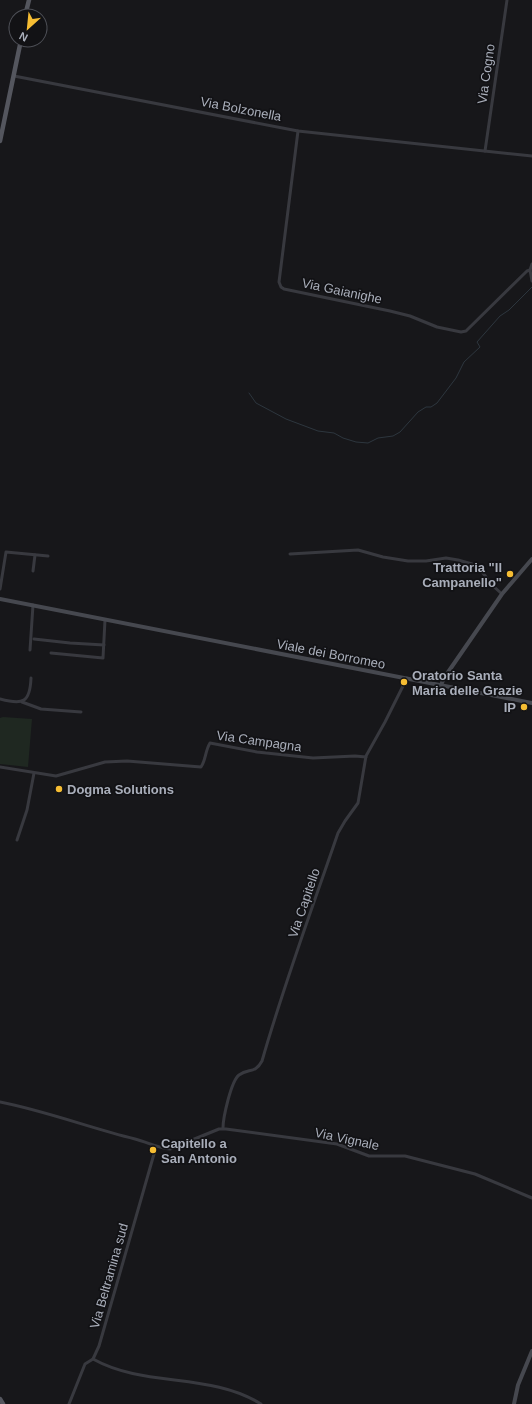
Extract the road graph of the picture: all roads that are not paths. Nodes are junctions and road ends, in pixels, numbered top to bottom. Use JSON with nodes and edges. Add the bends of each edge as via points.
{"nodes":[{"id":1,"x":508,"y":0,"type":"edge"},
{"id":2,"x":19,"y":48,"type":"edge"},
{"id":3,"x":14,"y":76,"type":"junction"},
{"id":4,"x":298,"y":131,"type":"junction"},
{"id":5,"x":0,"y":141,"type":"edge"},
{"id":6,"x":485,"y":151,"type":"junction"},
{"id":7,"x":532,"y":156,"type":"edge"},
{"id":8,"x":532,"y":264,"type":"edge"},
{"id":9,"x":530,"y":270,"type":"junction"},
{"id":10,"x":532,"y":281,"type":"edge"},
{"id":11,"x":290,"y":554,"type":"dead end"},
{"id":12,"x":35,"y":555,"type":"junction"},
{"id":13,"x":48,"y":556,"type":"dead end"},
{"id":14,"x":532,"y":559,"type":"edge"},
{"id":15,"x":33,"y":571,"type":"dead end"},
{"id":16,"x":0,"y":589,"type":"edge"},
{"id":17,"x":502,"y":594,"type":"junction"},
{"id":18,"x":0,"y":599,"type":"edge"},
{"id":19,"x":33,"y":605,"type":"junction"},
{"id":20,"x":105,"y":620,"type":"junction"},
{"id":21,"x":34,"y":639,"type":"dead end"},
{"id":22,"x":104,"y":645,"type":"junction"},
{"id":23,"x":30,"y":650,"type":"dead end"},
{"id":24,"x":51,"y":653,"type":"dead end"},
{"id":25,"x":31,"y":678,"type":"dead end"},
{"id":26,"x":407,"y":678,"type":"junction"},
{"id":27,"x":441,"y":685,"type":"junction"},
{"id":28,"x":0,"y":699,"type":"edge"},
{"id":29,"x":22,"y":702,"type":"junction"},
{"id":30,"x":532,"y":703,"type":"edge"},
{"id":31,"x":81,"y":712,"type":"dead end"},
{"id":32,"x":366,"y":758,"type":"junction"},
{"id":33,"x":0,"y":767,"type":"edge"},
{"id":34,"x":34,"y":773,"type":"junction"},
{"id":35,"x":17,"y":840,"type":"dead end"},
{"id":36,"x":0,"y":1102,"type":"edge"},
{"id":37,"x":223,"y":1128,"type":"junction"},
{"id":38,"x":156,"y":1147,"type":"junction"},
{"id":39,"x":532,"y":1198,"type":"edge"},
{"id":40,"x":532,"y":1352,"type":"edge"},
{"id":41,"x":93,"y":1359,"type":"junction"},
{"id":42,"x":0,"y":1399,"type":"edge"},
{"id":43,"x":3,"y":1404,"type":"edge"},
{"id":44,"x":69,"y":1404,"type":"edge"},
{"id":45,"x":261,"y":1404,"type":"edge"},
{"id":46,"x":514,"y":1404,"type":"edge"}],
"edges":[{"from":1,"to":6,"type":"street","name":"Via Cogno"},
{"from":2,"to":3,"type":"main road"},
{"from":3,"to":4,"type":"street","name":"Via Bolzonella"},
{"from":3,"to":5,"type":"main road"},
{"from":4,"to":6,"type":"street","name":"Via Bolzonella"},
{"from":4,"to":9,"type":"street","name":"Via Gaianighe","via":[[279,282],[284,289],[410,316],[437,327],[461,332],[466,331]]},
{"from":6,"to":7,"type":"street","name":"Via Bolzonella"},
{"from":8,"to":9,"type":"street"},
{"from":9,"to":10,"type":"street"},
{"from":11,"to":17,"type":"street","via":[[358,550],[408,561],[446,558],[458,560],[480,569]]},
{"from":12,"to":13,"type":"street"},
{"from":12,"to":15,"type":"street"},
{"from":12,"to":16,"type":"street","via":[[6,552]]},
{"from":14,"to":17,"type":"main road"},
{"from":17,"to":27,"type":"main road"},
{"from":18,"to":19,"type":"main road","name":"Viale dei Borromeo"},
{"from":19,"to":20,"type":"main road","name":"Viale dei Borromeo"},
{"from":19,"to":23,"type":"street"},
{"from":20,"to":22,"type":"street"},
{"from":20,"to":26,"type":"main road","name":"Viale dei Borromeo"},
{"from":21,"to":22,"type":"street"},
{"from":22,"to":24,"type":"street","via":[[103,658]]},
{"from":25,"to":29,"type":"street","via":[[29,696]]},
{"from":26,"to":27,"type":"main road","name":"Viale dei Borromeo"},
{"from":26,"to":32,"type":"street","name":"Via Capitello"},
{"from":27,"to":30,"type":"main road","name":"Viale dei Borromeo"},
{"from":28,"to":29,"type":"street"},
{"from":29,"to":31,"type":"street","via":[[41,709]]},
{"from":32,"to":34,"type":"street","name":"Via Campagna","via":[[312,758],[257,752],[210,743],[201,767],[119,761],[105,762],[62,775]]},
{"from":32,"to":37,"type":"street","name":"Via Capitello","via":[[358,803],[338,833],[289,973],[262,1061],[256,1070],[240,1075],[234,1081]]},
{"from":33,"to":34,"type":"street"},
{"from":34,"to":35,"type":"street","via":[[27,810]]},
{"from":36,"to":38,"type":"street","via":[[140,1140]]},
{"from":37,"to":38,"type":"street","name":"Via Vignale","via":[[170,1149]]},
{"from":37,"to":39,"type":"street","name":"Via Vignale","via":[[337,1144],[369,1156],[405,1156],[475,1174]]},
{"from":38,"to":41,"type":"street","name":"Via Beltramina sud","via":[[99,1346]]},
{"from":40,"to":46,"type":"main road","via":[[518,1385]]},
{"from":41,"to":44,"type":"street","name":"Via Beltramina sud","via":[[85,1364]]},
{"from":41,"to":45,"type":"street","via":[[143,1376],[215,1386]]},
{"from":42,"to":43,"type":"main road"}]}
